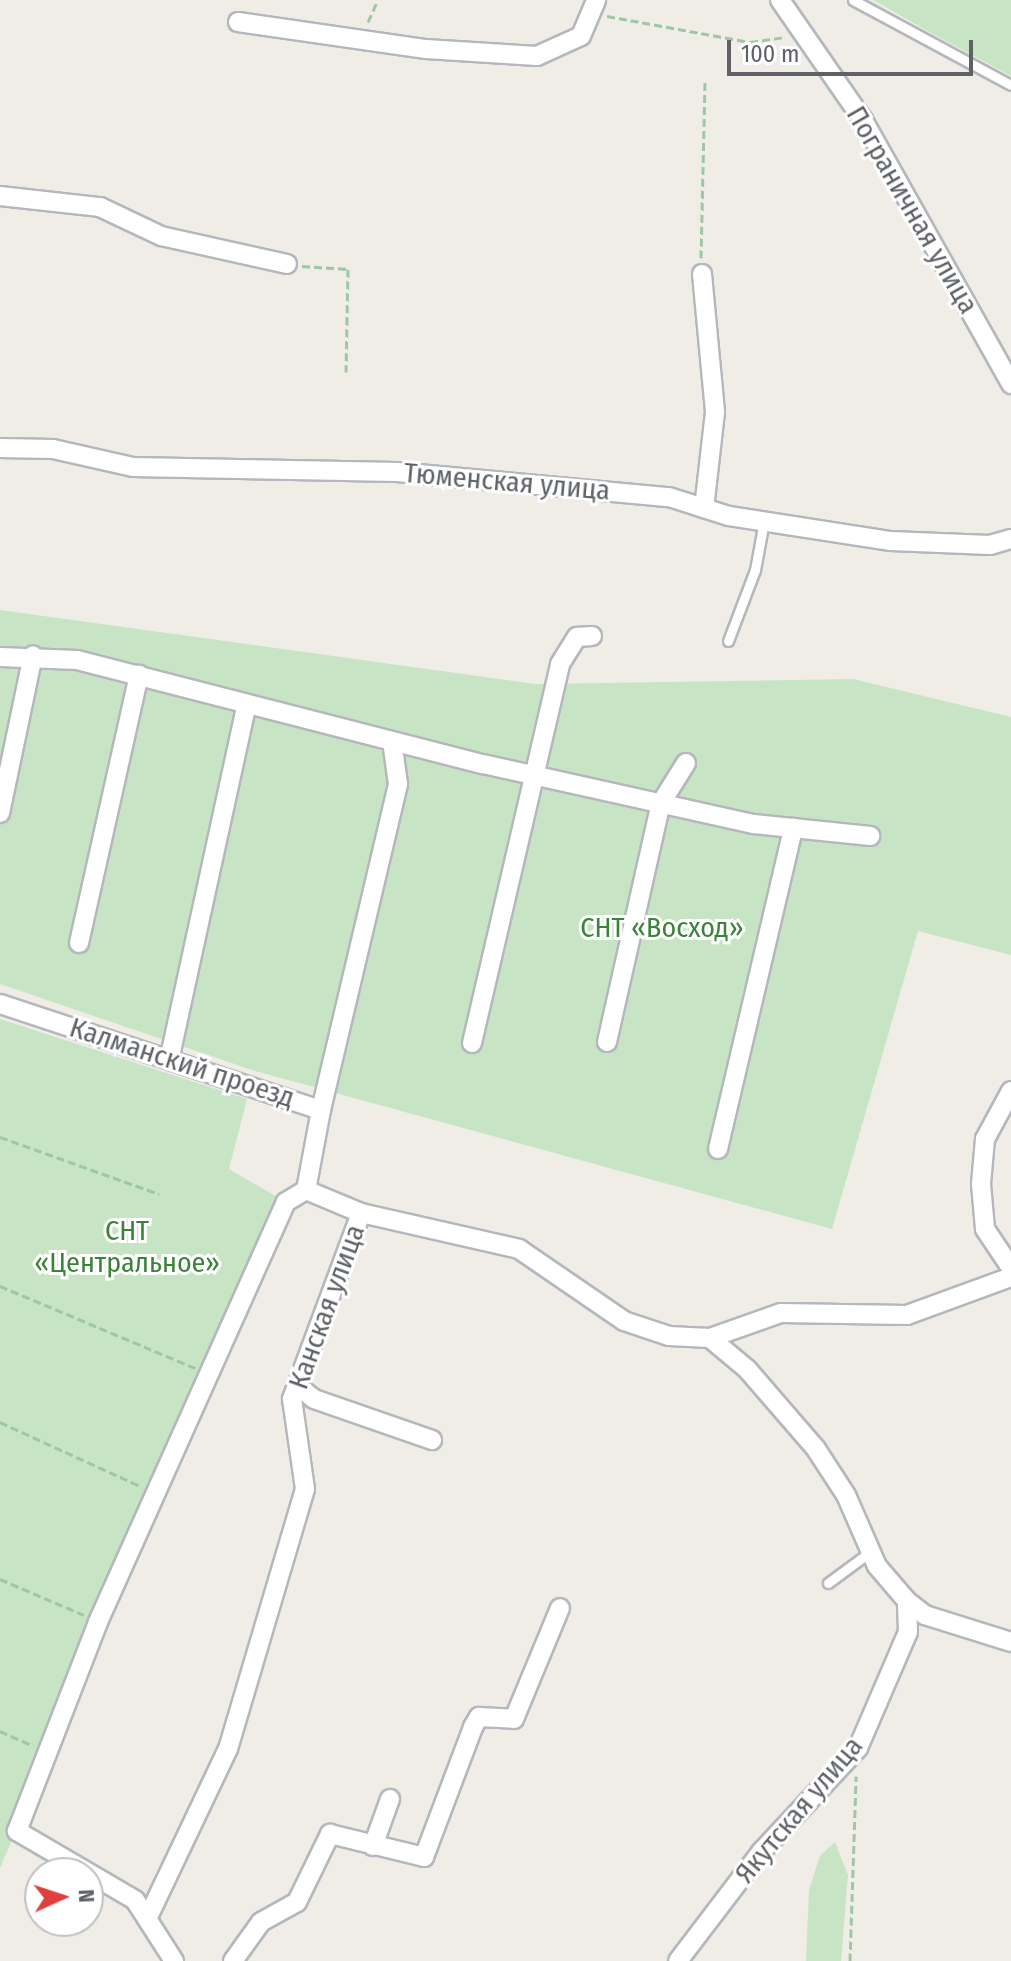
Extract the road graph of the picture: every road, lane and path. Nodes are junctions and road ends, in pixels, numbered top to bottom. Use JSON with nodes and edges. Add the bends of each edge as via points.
{"nodes":[{"id":1,"x":378,"y":0,"type":"edge"},
{"id":2,"x":780,"y":0,"type":"edge"},
{"id":3,"x":853,"y":0,"type":"edge"},
{"id":4,"x":595,"y":7,"type":"edge"},
{"id":5,"x":238,"y":22,"type":"dead end"},
{"id":6,"x":361,"y":40,"type":"junction"},
{"id":7,"x":811,"y":45,"type":"junction"},
{"id":8,"x":705,"y":79,"type":"dead end"},
{"id":9,"x":1011,"y":85,"type":"edge"},
{"id":10,"x":0,"y":196,"type":"edge"},
{"id":11,"x":287,"y":264,"type":"joint"},
{"id":12,"x":702,"y":274,"type":"joint"},
{"id":13,"x":346,"y":372,"type":"dead end"},
{"id":14,"x":1011,"y":384,"type":"edge"},
{"id":15,"x":0,"y":448,"type":"edge"},
{"id":16,"x":704,"y":508,"type":"junction"},
{"id":17,"x":764,"y":521,"type":"junction"},
{"id":18,"x":1011,"y":539,"type":"edge"},
{"id":19,"x":592,"y":636,"type":"dead end"},
{"id":20,"x":728,"y":641,"type":"dead end"},
{"id":21,"x":33,"y":655,"type":"junction"},
{"id":22,"x":0,"y":657,"type":"edge"},
{"id":23,"x":139,"y":675,"type":"junction"},
{"id":24,"x":247,"y":704,"type":"junction"},
{"id":25,"x":392,"y":741,"type":"junction"},
{"id":26,"x":686,"y":763,"type":"dead end"},
{"id":27,"x":535,"y":775,"type":"junction"},
{"id":28,"x":661,"y":803,"type":"junction"},
{"id":29,"x":0,"y":813,"type":"edge"},
{"id":30,"x":793,"y":828,"type":"junction"},
{"id":31,"x":870,"y":836,"type":"dead end"},
{"id":32,"x":79,"y":943,"type":"dead end"},
{"id":33,"x":0,"y":1004,"type":"edge"},
{"id":34,"x":607,"y":1042,"type":"dead end"},
{"id":35,"x":472,"y":1043,"type":"dead end"},
{"id":36,"x":170,"y":1056,"type":"junction"},
{"id":37,"x":1011,"y":1091,"type":"edge"},
{"id":38,"x":321,"y":1110,"type":"junction"},
{"id":39,"x":0,"y":1137,"type":"edge"},
{"id":40,"x":718,"y":1149,"type":"dead end"},
{"id":41,"x":306,"y":1190,"type":"junction"},
{"id":42,"x":159,"y":1194,"type":"dead end"},
{"id":43,"x":361,"y":1213,"type":"junction"},
{"id":44,"x":1011,"y":1268,"type":"edge"},
{"id":45,"x":1011,"y":1277,"type":"edge"},
{"id":46,"x":0,"y":1286,"type":"edge"},
{"id":47,"x":710,"y":1338,"type":"junction"},
{"id":48,"x":210,"y":1374,"type":"junction"},
{"id":49,"x":297,"y":1386,"type":"junction"},
{"id":50,"x":0,"y":1422,"type":"edge"},
{"id":51,"x":432,"y":1440,"type":"dead end"},
{"id":52,"x":156,"y":1494,"type":"junction"},
{"id":53,"x":870,"y":1552,"type":"junction"},
{"id":54,"x":0,"y":1579,"type":"edge"},
{"id":55,"x":828,"y":1583,"type":"dead end"},
{"id":56,"x":907,"y":1601,"type":"junction"},
{"id":57,"x":560,"y":1608,"type":"dead end"},
{"id":58,"x":98,"y":1622,"type":"junction"},
{"id":59,"x":1011,"y":1642,"type":"edge"},
{"id":60,"x":0,"y":1731,"type":"edge"},
{"id":61,"x":858,"y":1748,"type":"junction"},
{"id":62,"x":48,"y":1751,"type":"junction"},
{"id":63,"x":390,"y":1799,"type":"dead end"},
{"id":64,"x":373,"y":1846,"type":"junction"},
{"id":65,"x":149,"y":1915,"type":"junction"},
{"id":66,"x":174,"y":1961,"type":"edge"},
{"id":67,"x":233,"y":1961,"type":"edge"},
{"id":68,"x":678,"y":1961,"type":"edge"},
{"id":69,"x":850,"y":1961,"type":"edge"}],
"edges":[{"from":1,"to":6,"type":"path"},
{"from":2,"to":7,"type":"street","name":"Пограничная улица"},
{"from":3,"to":9,"type":"lane"},
{"from":4,"to":6,"type":"street","via":[[581,36],[537,56]]},
{"from":4,"to":7,"type":"path","via":[[750,42],[783,36]]},
{"from":5,"to":6,"type":"street"},
{"from":7,"to":14,"type":"street","name":"Пограничная улица","via":[[863,120]]},
{"from":8,"to":12,"type":"path"},
{"from":10,"to":11,"type":"street","via":[[100,207],[161,236]]},
{"from":11,"to":13,"type":"path","via":[[348,269]]},
{"from":12,"to":16,"type":"street","via":[[715,412]]},
{"from":15,"to":16,"type":"street","name":"Тюменская улица","via":[[53,449],[133,467],[397,472],[669,497]]},
{"from":16,"to":17,"type":"street","name":"Тюменская улица"},
{"from":17,"to":18,"type":"street","name":"Тюменская улица","via":[[891,541],[990,545]]},
{"from":17,"to":20,"type":"lane","via":[[755,570]]},
{"from":19,"to":27,"type":"street","via":[[577,637],[560,664]]},
{"from":21,"to":22,"type":"street"},
{"from":21,"to":23,"type":"street"},
{"from":21,"to":29,"type":"street"},
{"from":23,"to":24,"type":"street"},
{"from":23,"to":32,"type":"street"},
{"from":24,"to":25,"type":"street"},
{"from":24,"to":36,"type":"street"},
{"from":25,"to":27,"type":"street"},
{"from":25,"to":38,"type":"street","via":[[398,784]]},
{"from":26,"to":28,"type":"street"},
{"from":27,"to":28,"type":"street"},
{"from":27,"to":35,"type":"street"},
{"from":28,"to":30,"type":"street"},
{"from":28,"to":34,"type":"street"},
{"from":30,"to":31,"type":"street"},
{"from":30,"to":40,"type":"street"},
{"from":33,"to":36,"type":"street","name":"Калманский проезд"},
{"from":36,"to":38,"type":"street","name":"Калманский проезд"},
{"from":37,"to":44,"type":"street","via":[[985,1139],[981,1184],[985,1229]]},
{"from":38,"to":41,"type":"street","name":"Калманский проезд"},
{"from":39,"to":42,"type":"path"},
{"from":41,"to":43,"type":"street"},
{"from":41,"to":48,"type":"street","via":[[286,1202]]},
{"from":43,"to":47,"type":"street","name":"Канская улица","via":[[519,1249],[624,1321],[669,1336]]},
{"from":43,"to":49,"type":"street","name":"Канская улица"},
{"from":45,"to":47,"type":"street","name":"Канская улица","via":[[907,1315],[781,1313]]},
{"from":46,"to":48,"type":"path"},
{"from":47,"to":53,"type":"street","via":[[747,1369],[816,1449],[846,1495]]},
{"from":48,"to":52,"type":"street"},
{"from":49,"to":51,"type":"street","via":[[314,1399]]},
{"from":49,"to":65,"type":"street","name":"Канская улица","via":[[292,1399],[305,1489],[228,1749]]},
{"from":50,"to":52,"type":"path"},
{"from":52,"to":58,"type":"street"},
{"from":53,"to":55,"type":"lane"},
{"from":53,"to":56,"type":"street"},
{"from":54,"to":58,"type":"path"},
{"from":56,"to":59,"type":"street","via":[[925,1615]]},
{"from":56,"to":61,"type":"street","name":"Якутская улица","via":[[908,1632]]},
{"from":57,"to":64,"type":"street","via":[[514,1719],[479,1717],[473,1727],[424,1857]]},
{"from":58,"to":62,"type":"street"},
{"from":60,"to":62,"type":"path"},
{"from":61,"to":68,"type":"street","name":"Якутская улица","via":[[761,1852]]},
{"from":61,"to":69,"type":"path"},
{"from":62,"to":65,"type":"street","via":[[17,1831],[135,1900]]},
{"from":63,"to":64,"type":"street"},
{"from":64,"to":67,"type":"street","via":[[330,1834],[297,1902],[261,1922]]},
{"from":65,"to":66,"type":"street"}]}
